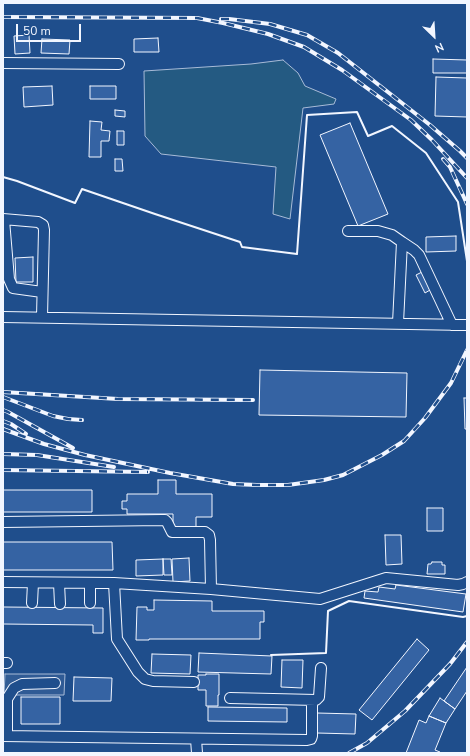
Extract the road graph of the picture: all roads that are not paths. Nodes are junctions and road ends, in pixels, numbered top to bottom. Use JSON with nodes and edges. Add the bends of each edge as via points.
{"nodes":[{"id":1,"x":3,"y":63,"type":"edge"},
{"id":2,"x":119,"y":64,"type":"dead end"},
{"id":3,"x":3,"y":220,"type":"edge"},
{"id":4,"x":348,"y":231,"type":"dead end"},
{"id":5,"x":402,"y":242,"type":"junction"},
{"id":6,"x":42,"y":292,"type":"junction"},
{"id":7,"x":3,"y":317,"type":"edge"},
{"id":8,"x":42,"y":317,"type":"junction"},
{"id":9,"x":398,"y":323,"type":"junction"},
{"id":10,"x":452,"y":325,"type":"junction"},
{"id":11,"x":467,"y":325,"type":"edge"},
{"id":12,"x":3,"y":522,"type":"edge"},
{"id":13,"x":3,"y":582,"type":"edge"},
{"id":14,"x":33,"y":582,"type":"junction"},
{"id":15,"x":467,"y":582,"type":"edge"},
{"id":16,"x":59,"y":583,"type":"junction"},
{"id":17,"x":90,"y":583,"type":"junction"},
{"id":18,"x":114,"y":583,"type":"junction"},
{"id":19,"x":211,"y":589,"type":"junction"},
{"id":20,"x":32,"y":603,"type":"dead end"},
{"id":21,"x":90,"y":603,"type":"dead end"},
{"id":22,"x":60,"y":604,"type":"dead end"},
{"id":23,"x":321,"y":668,"type":"dead end"},
{"id":24,"x":194,"y":682,"type":"dead end"},
{"id":25,"x":55,"y":683,"type":"dead end"},
{"id":26,"x":230,"y":698,"type":"dead end"},
{"id":27,"x":5,"y":699,"type":"edge"},
{"id":28,"x":312,"y":700,"type":"junction"},
{"id":29,"x":5,"y":736,"type":"edge"},
{"id":30,"x":196,"y":739,"type":"junction"},
{"id":31,"x":197,"y":753,"type":"edge"}],
"edges":[{"from":1,"to":2,"type":"street"},
{"from":3,"to":6,"type":"street","via":[[9,279],[13,288]]},
{"from":3,"to":6,"type":"street","via":[[38,222],[42,225]]},
{"from":4,"to":5,"type":"street","via":[[378,231],[392,235]]},
{"from":5,"to":9,"type":"street"},
{"from":5,"to":10,"type":"street","via":[[419,255]]},
{"from":6,"to":8,"type":"street"},
{"from":7,"to":8,"type":"street"},
{"from":8,"to":9,"type":"street"},
{"from":9,"to":10,"type":"street"},
{"from":10,"to":11,"type":"street"},
{"from":12,"to":19,"type":"street","via":[[165,520],[172,532],[206,532],[210,540]]},
{"from":13,"to":14,"type":"street"},
{"from":14,"to":16,"type":"street"},
{"from":14,"to":20,"type":"street"},
{"from":15,"to":19,"type":"street","via":[[458,585],[386,578],[320,598]]},
{"from":16,"to":17,"type":"street"},
{"from":16,"to":22,"type":"street"},
{"from":17,"to":18,"type":"street"},
{"from":17,"to":21,"type":"street"},
{"from":18,"to":19,"type":"street"},
{"from":18,"to":24,"type":"street","via":[[117,639],[138,672],[153,682]]},
{"from":23,"to":28,"type":"street","via":[[319,697]]},
{"from":25,"to":27,"type":"street","via":[[22,684],[14,688]]},
{"from":26,"to":28,"type":"street"},
{"from":27,"to":29,"type":"street"},
{"from":28,"to":30,"type":"street","via":[[310,739]]},
{"from":29,"to":30,"type":"street"},
{"from":30,"to":31,"type":"street"}]}
